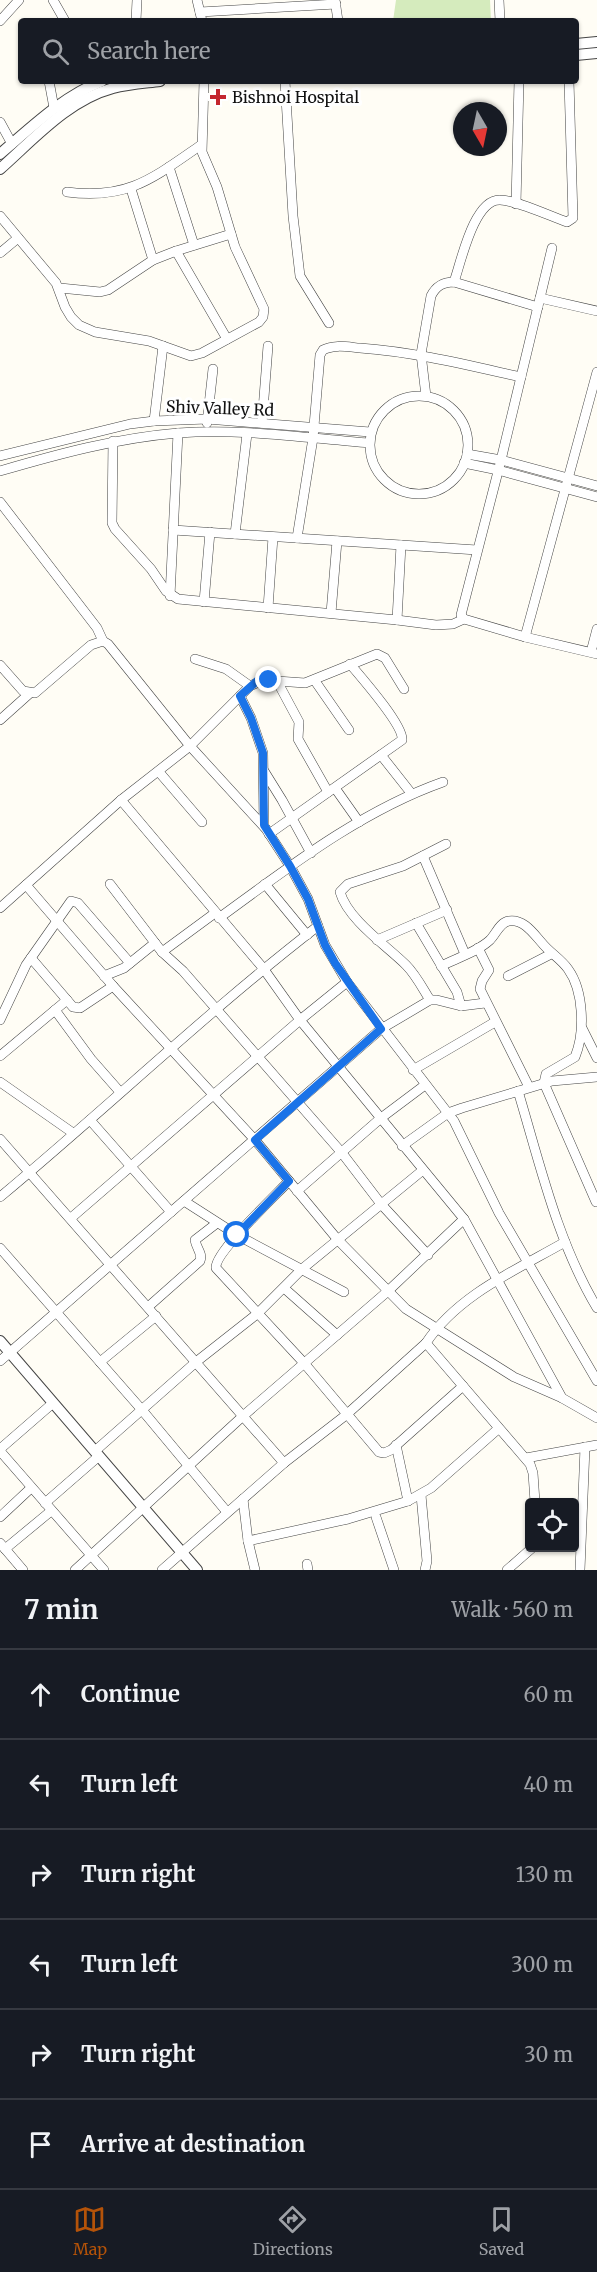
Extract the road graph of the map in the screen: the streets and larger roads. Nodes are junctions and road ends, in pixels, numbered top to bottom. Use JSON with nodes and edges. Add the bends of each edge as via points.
{"nodes":[{"id":1,"x":19,"y":0,"type":"edge"},
{"id":2,"x":53,"y":0,"type":"edge"},
{"id":3,"x":137,"y":0,"type":"edge"},
{"id":4,"x":197,"y":0,"type":"edge"},
{"id":5,"x":499,"y":0,"type":"edge"},
{"id":6,"x":335,"y":2,"type":"edge"},
{"id":7,"x":256,"y":4,"type":"edge"},
{"id":8,"x":201,"y":17,"type":"edge"},
{"id":9,"x":63,"y":18,"type":"edge"},
{"id":10,"x":136,"y":18,"type":"edge"},
{"id":11,"x":338,"y":18,"type":"edge"},
{"id":12,"x":500,"y":18,"type":"edge"},
{"id":13,"x":0,"y":21,"type":"edge"},
{"id":14,"x":597,"y":42,"type":"edge"},
{"id":15,"x":579,"y":44,"type":"edge"},
{"id":16,"x":597,"y":53,"type":"edge"},
{"id":17,"x":579,"y":55,"type":"edge"},
{"id":18,"x":50,"y":84,"type":"edge"},
{"id":19,"x":94,"y":84,"type":"edge"},
{"id":20,"x":140,"y":84,"type":"edge"},
{"id":21,"x":204,"y":84,"type":"edge"},
{"id":22,"x":285,"y":84,"type":"edge"},
{"id":23,"x":519,"y":84,"type":"edge"},
{"id":24,"x":569,"y":84,"type":"edge"},
{"id":25,"x":54,"y":108,"type":"junction"},
{"id":26,"x":0,"y":122,"type":"edge"},
{"id":27,"x":12,"y":144,"type":"junction"},
{"id":28,"x":201,"y":145,"type":"junction"},
{"id":29,"x":0,"y":154,"type":"edge"},
{"id":30,"x":169,"y":167,"type":"junction"},
{"id":31,"x":0,"y":169,"type":"edge"},
{"id":32,"x":130,"y":189,"type":"junction"},
{"id":33,"x":67,"y":192,"type":"dead end"},
{"id":34,"x":516,"y":204,"type":"junction"},
{"id":35,"x":0,"y":216,"type":"edge"},
{"id":36,"x":231,"y":234,"type":"junction"},
{"id":37,"x":18,"y":238,"type":"junction"},
{"id":38,"x":194,"y":245,"type":"junction"},
{"id":39,"x":552,"y":248,"type":"dead end"},
{"id":40,"x":176,"y":251,"type":"junction"},
{"id":41,"x":0,"y":254,"type":"edge"},
{"id":42,"x":153,"y":260,"type":"junction"},
{"id":43,"x":454,"y":282,"type":"junction"},
{"id":44,"x":60,"y":288,"type":"junction"},
{"id":45,"x":539,"y":303,"type":"junction"},
{"id":46,"x":597,"y":311,"type":"edge"},
{"id":47,"x":329,"y":323,"type":"dead end"},
{"id":48,"x":227,"y":339,"type":"junction"},
{"id":49,"x":163,"y":346,"type":"junction"},
{"id":50,"x":268,"y":346,"type":"dead end"},
{"id":51,"x":421,"y":354,"type":"junction"},
{"id":52,"x":213,"y":369,"type":"dead end"},
{"id":53,"x":597,"y":372,"type":"edge"},
{"id":54,"x":521,"y":377,"type":"junction"},
{"id":55,"x":426,"y":396,"type":"junction"},
{"id":56,"x":207,"y":419,"type":"junction"},
{"id":57,"x":154,"y":421,"type":"junction"},
{"id":58,"x":262,"y":423,"type":"junction"},
{"id":59,"x":314,"y":427,"type":"junction"},
{"id":60,"x":206,"y":432,"type":"junction"},
{"id":61,"x":370,"y":432,"type":"junction"},
{"id":62,"x":178,"y":433,"type":"junction"},
{"id":63,"x":247,"y":434,"type":"junction"},
{"id":64,"x":313,"y":438,"type":"junction"},
{"id":65,"x":113,"y":441,"type":"junction"},
{"id":66,"x":369,"y":442,"type":"junction"},
{"id":67,"x":0,"y":456,"type":"edge"},
{"id":68,"x":466,"y":458,"type":"junction"},
{"id":69,"x":499,"y":465,"type":"junction"},
{"id":70,"x":0,"y":471,"type":"edge"},
{"id":71,"x":568,"y":478,"type":"junction"},
{"id":72,"x":597,"y":486,"type":"edge"},
{"id":73,"x":566,"y":489,"type":"junction"},
{"id":74,"x":597,"y":497,"type":"edge"},
{"id":75,"x":0,"y":502,"type":"edge"},
{"id":76,"x":173,"y":530,"type":"junction"},
{"id":77,"x":210,"y":532,"type":"junction"},
{"id":78,"x":235,"y":534,"type":"junction"},
{"id":79,"x":273,"y":537,"type":"junction"},
{"id":80,"x":297,"y":538,"type":"junction"},
{"id":81,"x":337,"y":541,"type":"junction"},
{"id":82,"x":402,"y":545,"type":"junction"},
{"id":83,"x":477,"y":550,"type":"junction"},
{"id":84,"x":170,"y":596,"type":"junction"},
{"id":85,"x":204,"y":602,"type":"junction"},
{"id":86,"x":268,"y":608,"type":"junction"},
{"id":87,"x":331,"y":613,"type":"junction"},
{"id":88,"x":464,"y":619,"type":"junction"},
{"id":89,"x":397,"y":620,"type":"junction"},
{"id":90,"x":597,"y":629,"type":"edge"},
{"id":91,"x":525,"y":637,"type":"junction"},
{"id":92,"x":103,"y":641,"type":"junction"},
{"id":93,"x":594,"y":653,"type":"edge"},
{"id":94,"x":195,"y":659,"type":"dead end"},
{"id":95,"x":350,"y":664,"type":"junction"},
{"id":96,"x":0,"y":665,"type":"edge"},
{"id":97,"x":277,"y":681,"type":"junction"},
{"id":98,"x":315,"y":681,"type":"junction"},
{"id":99,"x":250,"y":686,"type":"junction"},
{"id":100,"x":404,"y":689,"type":"dead end"},
{"id":101,"x":29,"y":694,"type":"junction"},
{"id":102,"x":240,"y":696,"type":"junction"},
{"id":103,"x":0,"y":720,"type":"edge"},
{"id":104,"x":349,"y":730,"type":"dead end"},
{"id":105,"x":190,"y":746,"type":"junction"},
{"id":106,"x":381,"y":755,"type":"junction"},
{"id":107,"x":264,"y":771,"type":"junction"},
{"id":108,"x":159,"y":772,"type":"junction"},
{"id":109,"x":443,"y":782,"type":"dead end"},
{"id":110,"x":331,"y":790,"type":"junction"},
{"id":111,"x":411,"y":793,"type":"junction"},
{"id":112,"x":121,"y":800,"type":"junction"},
{"id":113,"x":292,"y":817,"type":"junction"},
{"id":114,"x":202,"y":822,"type":"dead end"},
{"id":115,"x":359,"y":822,"type":"junction"},
{"id":116,"x":264,"y":825,"type":"junction"},
{"id":117,"x":269,"y":834,"type":"junction"},
{"id":118,"x":446,"y":844,"type":"dead end"},
{"id":119,"x":311,"y":852,"type":"junction"},
{"id":120,"x":423,"y":856,"type":"junction"},
{"id":121,"x":290,"y":866,"type":"junction"},
{"id":122,"x":110,"y":884,"type":"dead end"},
{"id":123,"x":265,"y":884,"type":"junction"},
{"id":124,"x":26,"y":885,"type":"junction"},
{"id":125,"x":0,"y":906,"type":"edge"},
{"id":126,"x":447,"y":910,"type":"junction"},
{"id":127,"x":217,"y":916,"type":"junction"},
{"id":128,"x":57,"y":921,"type":"junction"},
{"id":129,"x":416,"y":923,"type":"junction"},
{"id":130,"x":318,"y":926,"type":"junction"},
{"id":131,"x":307,"y":935,"type":"junction"},
{"id":132,"x":377,"y":940,"type":"junction"},
{"id":133,"x":155,"y":943,"type":"junction"},
{"id":134,"x":478,"y":948,"type":"junction"},
{"id":135,"x":162,"y":952,"type":"junction"},
{"id":136,"x":465,"y":954,"type":"junction"},
{"id":137,"x":551,"y":954,"type":"junction"},
{"id":138,"x":31,"y":958,"type":"junction"},
{"id":139,"x":130,"y":963,"type":"junction"},
{"id":140,"x":441,"y":966,"type":"junction"},
{"id":141,"x":263,"y":968,"type":"junction"},
{"id":142,"x":104,"y":976,"type":"junction"},
{"id":143,"x":508,"y":976,"type":"dead end"},
{"id":144,"x":347,"y":982,"type":"junction"},
{"id":145,"x":113,"y":986,"type":"junction"},
{"id":146,"x":67,"y":1000,"type":"junction"},
{"id":147,"x":430,"y":1000,"type":"junction"},
{"id":148,"x":486,"y":1003,"type":"junction"},
{"id":149,"x":460,"y":1006,"type":"junction"},
{"id":150,"x":215,"y":1009,"type":"junction"},
{"id":151,"x":55,"y":1010,"type":"junction"},
{"id":152,"x":0,"y":1020,"type":"edge"},
{"id":153,"x":300,"y":1020,"type":"junction"},
{"id":154,"x":495,"y":1022,"type":"junction"},
{"id":155,"x":582,"y":1028,"type":"junction"},
{"id":156,"x":381,"y":1029,"type":"junction"},
{"id":157,"x":172,"y":1050,"type":"junction"},
{"id":158,"x":0,"y":1056,"type":"edge"},
{"id":159,"x":257,"y":1057,"type":"junction"},
{"id":160,"x":597,"y":1058,"type":"edge"},
{"id":161,"x":338,"y":1066,"type":"junction"},
{"id":162,"x":413,"y":1070,"type":"junction"},
{"id":163,"x":597,"y":1077,"type":"edge"},
{"id":164,"x":0,"y":1082,"type":"edge"},
{"id":165,"x":544,"y":1083,"type":"junction"},
{"id":166,"x":425,"y":1085,"type":"junction"},
{"id":167,"x":529,"y":1088,"type":"junction"},
{"id":168,"x":518,"y":1091,"type":"junction"},
{"id":169,"x":120,"y":1092,"type":"junction"},
{"id":170,"x":212,"y":1094,"type":"junction"},
{"id":171,"x":297,"y":1102,"type":"junction"},
{"id":172,"x":448,"y":1113,"type":"junction"},
{"id":173,"x":381,"y":1118,"type":"junction"},
{"id":174,"x":90,"y":1120,"type":"junction"},
{"id":175,"x":74,"y":1133,"type":"junction"},
{"id":176,"x":0,"y":1139,"type":"edge"},
{"id":177,"x":255,"y":1140,"type":"junction"},
{"id":178,"x":402,"y":1146,"type":"junction"},
{"id":179,"x":342,"y":1153,"type":"junction"},
{"id":180,"x":130,"y":1167,"type":"junction"},
{"id":181,"x":423,"y":1170,"type":"junction"},
{"id":182,"x":30,"y":1172,"type":"junction"},
{"id":183,"x":289,"y":1181,"type":"junction"},
{"id":184,"x":297,"y":1191,"type":"junction"},
{"id":185,"x":0,"y":1197,"type":"edge"},
{"id":186,"x":184,"y":1201,"type":"junction"},
{"id":187,"x":596,"y":1202,"type":"edge"},
{"id":188,"x":381,"y":1204,"type":"junction"},
{"id":189,"x":171,"y":1212,"type":"junction"},
{"id":190,"x":71,"y":1218,"type":"junction"},
{"id":191,"x":464,"y":1220,"type":"junction"},
{"id":192,"x":218,"y":1223,"type":"junction"},
{"id":193,"x":237,"y":1235,"type":"junction"},
{"id":194,"x":338,"y":1240,"type":"junction"},
{"id":195,"x":565,"y":1242,"type":"junction"},
{"id":196,"x":2,"y":1253,"type":"edge"},
{"id":197,"x":428,"y":1255,"type":"junction"},
{"id":198,"x":528,"y":1263,"type":"junction"},
{"id":199,"x":111,"y":1265,"type":"junction"},
{"id":200,"x":302,"y":1269,"type":"junction"},
{"id":201,"x":497,"y":1281,"type":"junction"},
{"id":202,"x":284,"y":1288,"type":"junction"},
{"id":203,"x":388,"y":1291,"type":"junction"},
{"id":204,"x":344,"y":1292,"type":"dead end"},
{"id":205,"x":148,"y":1307,"type":"junction"},
{"id":206,"x":597,"y":1308,"type":"edge"},
{"id":207,"x":56,"y":1311,"type":"junction"},
{"id":208,"x":257,"y":1314,"type":"junction"},
{"id":209,"x":156,"y":1316,"type":"junction"},
{"id":210,"x":436,"y":1328,"type":"junction"},
{"id":211,"x":337,"y":1335,"type":"junction"},
{"id":212,"x":0,"y":1341,"type":"edge"},
{"id":213,"x":426,"y":1343,"type":"junction"},
{"id":214,"x":10,"y":1353,"type":"junction"},
{"id":215,"x":0,"y":1361,"type":"edge"},
{"id":216,"x":100,"y":1362,"type":"junction"},
{"id":217,"x":196,"y":1362,"type":"junction"},
{"id":218,"x":304,"y":1363,"type":"junction"},
{"id":219,"x":597,"y":1381,"type":"edge"},
{"id":220,"x":463,"y":1386,"type":"junction"},
{"id":221,"x":561,"y":1398,"type":"junction"},
{"id":222,"x":53,"y":1403,"type":"junction"},
{"id":223,"x":142,"y":1410,"type":"junction"},
{"id":224,"x":346,"y":1415,"type":"junction"},
{"id":225,"x":243,"y":1416,"type":"junction"},
{"id":226,"x":597,"y":1418,"type":"edge"},
{"id":227,"x":498,"y":1429,"type":"junction"},
{"id":228,"x":396,"y":1445,"type":"junction"},
{"id":229,"x":597,"y":1445,"type":"edge"},
{"id":230,"x":585,"y":1447,"type":"junction"},
{"id":231,"x":0,"y":1450,"type":"edge"},
{"id":232,"x":97,"y":1453,"type":"junction"},
{"id":233,"x":526,"y":1458,"type":"junction"},
{"id":234,"x":284,"y":1463,"type":"junction"},
{"id":235,"x":190,"y":1466,"type":"junction"},
{"id":236,"x":32,"y":1488,"type":"junction"},
{"id":237,"x":421,"y":1495,"type":"junction"},
{"id":238,"x":535,"y":1498,"type":"edge"},
{"id":239,"x":243,"y":1499,"type":"junction"},
{"id":240,"x":408,"y":1501,"type":"junction"},
{"id":241,"x":48,"y":1507,"type":"junction"},
{"id":242,"x":143,"y":1508,"type":"junction"},
{"id":243,"x":227,"y":1512,"type":"junction"},
{"id":244,"x":0,"y":1517,"type":"edge"},
{"id":245,"x":376,"y":1517,"type":"dead end"},
{"id":246,"x":248,"y":1541,"type":"junction"},
{"id":247,"x":3,"y":1546,"type":"edge"},
{"id":248,"x":182,"y":1552,"type":"junction"},
{"id":249,"x":527,"y":1552,"type":"edge"},
{"id":250,"x":91,"y":1556,"type":"junction"},
{"id":251,"x":254,"y":1569,"type":"edge"},
{"id":252,"x":23,"y":1570,"type":"edge"},
{"id":253,"x":75,"y":1570,"type":"edge"},
{"id":254,"x":104,"y":1570,"type":"edge"},
{"id":255,"x":162,"y":1570,"type":"edge"},
{"id":256,"x":197,"y":1570,"type":"edge"},
{"id":257,"x":394,"y":1570,"type":"edge"},
{"id":258,"x":425,"y":1570,"type":"edge"},
{"id":259,"x":507,"y":1570,"type":"edge"},
{"id":260,"x":580,"y":1570,"type":"edge"}],
"edges":[{"from":1,"to":13,"type":"street"},
{"from":2,"to":9,"type":"street"},
{"from":3,"to":10,"type":"street"},
{"from":4,"to":8,"type":"street"},
{"from":5,"to":12,"type":"street"},
{"from":6,"to":7,"type":"street"},
{"from":6,"to":11,"type":"street"},
{"from":7,"to":8,"type":"street"},
{"from":14,"to":15,"type":"street"},
{"from":16,"to":17,"type":"street"},
{"from":18,"to":25,"type":"street"},
{"from":19,"to":25,"type":"street"},
{"from":20,"to":31,"type":"street","via":[[113,88],[70,108]]},
{"from":21,"to":28,"type":"street"},
{"from":22,"to":47,"type":"street","via":[[300,276]]},
{"from":23,"to":34,"type":"street"},
{"from":24,"to":34,"type":"street","via":[[575,215],[567,222]]},
{"from":25,"to":27,"type":"street"},
{"from":26,"to":27,"type":"street"},
{"from":27,"to":29,"type":"street"},
{"from":28,"to":30,"type":"street"},
{"from":28,"to":36,"type":"street"},
{"from":30,"to":32,"type":"street"},
{"from":30,"to":38,"type":"street"},
{"from":32,"to":33,"type":"street","via":[[100,195]]},
{"from":32,"to":42,"type":"street"},
{"from":34,"to":43,"type":"street","via":[[495,200],[481,210]]},
{"from":35,"to":37,"type":"street"},
{"from":36,"to":38,"type":"street"},
{"from":36,"to":48,"type":"street","via":[[264,314],[259,321]]},
{"from":37,"to":41,"type":"street"},
{"from":37,"to":44,"type":"street"},
{"from":38,"to":40,"type":"street"},
{"from":39,"to":45,"type":"street"},
{"from":40,"to":42,"type":"street"},
{"from":40,"to":48,"type":"street"},
{"from":42,"to":44,"type":"street","via":[[108,290]]},
{"from":43,"to":45,"type":"street"},
{"from":43,"to":51,"type":"street","via":[[442,284],[431,296]]},
{"from":44,"to":49,"type":"street","via":[[71,317],[86,329]]},
{"from":45,"to":46,"type":"street"},
{"from":45,"to":54,"type":"street"},
{"from":48,"to":49,"type":"street","via":[[191,356]]},
{"from":49,"to":57,"type":"street"},
{"from":50,"to":58,"type":"street"},
{"from":51,"to":54,"type":"street"},
{"from":51,"to":55,"type":"street"},
{"from":51,"to":59,"type":"street","via":[[335,346],[323,350]]},
{"from":52,"to":56,"type":"street"},
{"from":53,"to":71,"type":"street"},
{"from":54,"to":69,"type":"street"},
{"from":55,"to":61,"type":"street","via":[[407,397],[387,406]]},
{"from":55,"to":68,"type":"street","via":[[444,402],[462,419],[469,444]]},
{"from":56,"to":57,"type":"street","name":"Shiv Valley Rd"},
{"from":56,"to":58,"type":"street","name":"Shiv Valley Rd"},
{"from":56,"to":60,"type":"street"},
{"from":57,"to":67,"type":"street","name":"Shiv Valley Rd"},
{"from":58,"to":59,"type":"street","name":"Shiv Valley Rd"},
{"from":59,"to":61,"type":"street","name":"Shiv Valley Rd"},
{"from":59,"to":64,"type":"street"},
{"from":60,"to":62,"type":"street","name":"Shiv Valley Rd"},
{"from":60,"to":63,"type":"street","name":"Shiv Valley Rd"},
{"from":61,"to":66,"type":"street"},
{"from":62,"to":65,"type":"street","name":"Shiv Valley Rd"},
{"from":62,"to":76,"type":"street"},
{"from":63,"to":64,"type":"street","name":"Shiv Valley Rd"},
{"from":63,"to":78,"type":"street"},
{"from":64,"to":66,"type":"street","name":"Shiv Valley Rd"},
{"from":64,"to":80,"type":"street"},
{"from":65,"to":70,"type":"street","name":"Shiv Valley Rd"},
{"from":65,"to":84,"type":"street","via":[[112,523]]},
{"from":66,"to":68,"type":"street","via":[[371,461],[380,476],[399,491],[422,495],[452,483]]},
{"from":68,"to":69,"type":"street"},
{"from":69,"to":71,"type":"street"},
{"from":69,"to":73,"type":"street"},
{"from":69,"to":83,"type":"street"},
{"from":71,"to":72,"type":"street"},
{"from":71,"to":73,"type":"street"},
{"from":73,"to":74,"type":"street"},
{"from":73,"to":91,"type":"street"},
{"from":75,"to":92,"type":"street"},
{"from":76,"to":77,"type":"street"},
{"from":76,"to":84,"type":"street"},
{"from":77,"to":78,"type":"street"},
{"from":77,"to":85,"type":"street"},
{"from":78,"to":79,"type":"street"},
{"from":79,"to":80,"type":"street"},
{"from":79,"to":86,"type":"street"},
{"from":80,"to":81,"type":"street"},
{"from":81,"to":82,"type":"street"},
{"from":81,"to":87,"type":"street"},
{"from":82,"to":83,"type":"street"},
{"from":82,"to":89,"type":"street"},
{"from":83,"to":88,"type":"street","via":[[460,611]]},
{"from":84,"to":85,"type":"street"},
{"from":85,"to":86,"type":"street"},
{"from":86,"to":87,"type":"street"},
{"from":87,"to":89,"type":"street"},
{"from":88,"to":89,"type":"street","via":[[445,626]]},
{"from":88,"to":91,"type":"street"},
{"from":90,"to":93,"type":"street"},
{"from":91,"to":93,"type":"street"},
{"from":92,"to":101,"type":"street","via":[[91,645],[40,690]]},
{"from":92,"to":105,"type":"street","via":[[114,649]]},
{"from":94,"to":99,"type":"street","via":[[226,669]]},
{"from":95,"to":98,"type":"street"},
{"from":95,"to":100,"type":"street","via":[[381,655]]},
{"from":95,"to":106,"type":"street","via":[[403,735],[402,740]]},
{"from":96,"to":101,"type":"street"},
{"from":97,"to":98,"type":"street"},
{"from":97,"to":99,"type":"street","via":[[263,680]]},
{"from":97,"to":110,"type":"street","via":[[299,722],[298,739]]},
{"from":98,"to":104,"type":"street"},
{"from":99,"to":102,"type":"street"},
{"from":101,"to":103,"type":"street"},
{"from":102,"to":105,"type":"street"},
{"from":102,"to":107,"type":"street","via":[[259,740]]},
{"from":105,"to":108,"type":"street"},
{"from":105,"to":116,"type":"street"},
{"from":106,"to":110,"type":"street"},
{"from":106,"to":111,"type":"street"},
{"from":107,"to":113,"type":"street"},
{"from":107,"to":116,"type":"street"},
{"from":108,"to":112,"type":"street"},
{"from":108,"to":114,"type":"street"},
{"from":109,"to":111,"type":"street"},
{"from":110,"to":113,"type":"street"},
{"from":110,"to":115,"type":"street"},
{"from":111,"to":115,"type":"street"},
{"from":112,"to":124,"type":"street"},
{"from":112,"to":127,"type":"street"},
{"from":113,"to":117,"type":"street"},
{"from":113,"to":119,"type":"street"},
{"from":115,"to":119,"type":"street"},
{"from":116,"to":117,"type":"street"},
{"from":117,"to":121,"type":"street"},
{"from":118,"to":120,"type":"street"},
{"from":119,"to":121,"type":"street"},
{"from":120,"to":126,"type":"street"},
{"from":120,"to":132,"type":"street","via":[[341,889],[344,902]]},
{"from":121,"to":123,"type":"street"},
{"from":121,"to":130,"type":"street"},
{"from":122,"to":133,"type":"street"},
{"from":123,"to":127,"type":"street"},
{"from":123,"to":131,"type":"street"},
{"from":124,"to":125,"type":"street"},
{"from":124,"to":128,"type":"street"},
{"from":126,"to":129,"type":"street"},
{"from":126,"to":136,"type":"street"},
{"from":127,"to":135,"type":"street"},
{"from":127,"to":141,"type":"street"},
{"from":128,"to":138,"type":"street"},
{"from":128,"to":139,"type":"street","via":[[74,900]]},
{"from":128,"to":142,"type":"street"},
{"from":129,"to":132,"type":"street"},
{"from":129,"to":140,"type":"street"},
{"from":130,"to":131,"type":"street"},
{"from":130,"to":144,"type":"street"},
{"from":131,"to":141,"type":"street"},
{"from":132,"to":147,"type":"street","via":[[408,967]]},
{"from":133,"to":135,"type":"street"},
{"from":133,"to":139,"type":"street"},
{"from":134,"to":136,"type":"street"},
{"from":134,"to":137,"type":"street","via":[[503,923],[513,921],[522,923]]},
{"from":134,"to":148,"type":"street","via":[[488,966],[480,986]]},
{"from":135,"to":150,"type":"street"},
{"from":136,"to":140,"type":"street"},
{"from":137,"to":143,"type":"street"},
{"from":137,"to":155,"type":"street","via":[[566,966],[574,983]]},
{"from":138,"to":146,"type":"street"},
{"from":138,"to":152,"type":"street"},
{"from":139,"to":142,"type":"street"},
{"from":140,"to":149,"type":"street","via":[[457,992]]},
{"from":141,"to":150,"type":"street"},
{"from":141,"to":153,"type":"street"},
{"from":142,"to":145,"type":"street"},
{"from":144,"to":153,"type":"street"},
{"from":144,"to":156,"type":"street"},
{"from":145,"to":146,"type":"street","via":[[80,1008]]},
{"from":145,"to":157,"type":"street"},
{"from":146,"to":151,"type":"street"},
{"from":147,"to":149,"type":"street"},
{"from":147,"to":156,"type":"street"},
{"from":148,"to":149,"type":"street"},
{"from":148,"to":154,"type":"street"},
{"from":150,"to":157,"type":"street"},
{"from":150,"to":159,"type":"street"},
{"from":151,"to":158,"type":"street"},
{"from":151,"to":169,"type":"street"},
{"from":153,"to":159,"type":"street"},
{"from":153,"to":161,"type":"street"},
{"from":154,"to":162,"type":"street"},
{"from":154,"to":167,"type":"street"},
{"from":155,"to":160,"type":"street"},
{"from":155,"to":165,"type":"street","via":[[575,1057],[546,1074]]},
{"from":156,"to":161,"type":"street"},
{"from":156,"to":162,"type":"street"},
{"from":157,"to":169,"type":"street"},
{"from":157,"to":170,"type":"street"},
{"from":159,"to":170,"type":"street"},
{"from":159,"to":171,"type":"street"},
{"from":161,"to":171,"type":"street"},
{"from":161,"to":173,"type":"street"},
{"from":162,"to":166,"type":"street"},
{"from":163,"to":165,"type":"street"},
{"from":164,"to":175,"type":"street"},
{"from":165,"to":167,"type":"street"},
{"from":165,"to":187,"type":"street"},
{"from":166,"to":172,"type":"street"},
{"from":166,"to":173,"type":"street"},
{"from":167,"to":168,"type":"street"},
{"from":168,"to":172,"type":"street"},
{"from":168,"to":195,"type":"street"},
{"from":169,"to":174,"type":"street"},
{"from":170,"to":177,"type":"street"},
{"from":170,"to":180,"type":"street"},
{"from":171,"to":177,"type":"street"},
{"from":171,"to":179,"type":"street"},
{"from":172,"to":178,"type":"street"},
{"from":172,"to":198,"type":"street"},
{"from":173,"to":178,"type":"street"},
{"from":173,"to":179,"type":"street"},
{"from":174,"to":175,"type":"street"},
{"from":174,"to":180,"type":"street"},
{"from":175,"to":182,"type":"street"},
{"from":176,"to":182,"type":"street"},
{"from":177,"to":183,"type":"street"},
{"from":177,"to":186,"type":"street"},
{"from":178,"to":181,"type":"street"},
{"from":179,"to":184,"type":"street"},
{"from":179,"to":188,"type":"street"},
{"from":180,"to":189,"type":"street"},
{"from":180,"to":190,"type":"street"},
{"from":181,"to":188,"type":"street"},
{"from":181,"to":191,"type":"street"},
{"from":182,"to":185,"type":"street"},
{"from":182,"to":190,"type":"street"},
{"from":183,"to":184,"type":"street"},
{"from":183,"to":193,"type":"street"},
{"from":184,"to":194,"type":"street"},
{"from":186,"to":189,"type":"street"},
{"from":186,"to":192,"type":"street"},
{"from":188,"to":194,"type":"street"},
{"from":188,"to":197,"type":"street"},
{"from":189,"to":199,"type":"street"},
{"from":190,"to":199,"type":"street"},
{"from":191,"to":197,"type":"street"},
{"from":191,"to":201,"type":"street"},
{"from":192,"to":193,"type":"street"},
{"from":192,"to":205,"type":"street","via":[[195,1240],[200,1261]]},
{"from":193,"to":200,"type":"street"},
{"from":193,"to":208,"type":"street","via":[[218,1258],[216,1268]]},
{"from":194,"to":200,"type":"street"},
{"from":194,"to":203,"type":"street"},
{"from":195,"to":198,"type":"street"},
{"from":195,"to":206,"type":"street"},
{"from":196,"to":207,"type":"street"},
{"from":197,"to":203,"type":"street"},
{"from":198,"to":201,"type":"street"},
{"from":198,"to":219,"type":"street"},
{"from":199,"to":205,"type":"street"},
{"from":199,"to":207,"type":"street"},
{"from":200,"to":202,"type":"street"},
{"from":200,"to":204,"type":"street"},
{"from":201,"to":210,"type":"street","via":[[476,1293]]},
{"from":201,"to":221,"type":"street"},
{"from":202,"to":208,"type":"street"},
{"from":202,"to":211,"type":"street"},
{"from":203,"to":210,"type":"street","via":[[406,1309]]},
{"from":203,"to":211,"type":"street"},
{"from":205,"to":209,"type":"street"},
{"from":207,"to":214,"type":"street"},
{"from":207,"to":216,"type":"street"},
{"from":208,"to":217,"type":"street"},
{"from":208,"to":218,"type":"street"},
{"from":209,"to":216,"type":"street"},
{"from":209,"to":217,"type":"street"},
{"from":210,"to":213,"type":"street"},
{"from":210,"to":221,"type":"street","via":[[514,1377]]},
{"from":211,"to":218,"type":"street"},
{"from":212,"to":214,"type":"street"},
{"from":213,"to":220,"type":"street"},
{"from":213,"to":224,"type":"street"},
{"from":214,"to":215,"type":"street"},
{"from":214,"to":222,"type":"street"},
{"from":216,"to":223,"type":"street"},
{"from":217,"to":223,"type":"street"},
{"from":217,"to":225,"type":"street"},
{"from":218,"to":224,"type":"street"},
{"from":218,"to":225,"type":"street"},
{"from":220,"to":227,"type":"street"},
{"from":220,"to":228,"type":"street"},
{"from":221,"to":226,"type":"street"},
{"from":222,"to":231,"type":"street"},
{"from":222,"to":232,"type":"street"},
{"from":223,"to":232,"type":"street"},
{"from":223,"to":235,"type":"street"},
{"from":224,"to":228,"type":"street","via":[[379,1452]]},
{"from":224,"to":234,"type":"street"},
{"from":225,"to":234,"type":"street"},
{"from":225,"to":235,"type":"street"},
{"from":227,"to":233,"type":"street"},
{"from":227,"to":237,"type":"street"},
{"from":228,"to":240,"type":"street"},
{"from":229,"to":230,"type":"street"},
{"from":230,"to":233,"type":"street"},
{"from":230,"to":260,"type":"street"},
{"from":231,"to":236,"type":"street"},
{"from":232,"to":241,"type":"street"},
{"from":232,"to":242,"type":"street"},
{"from":233,"to":238,"type":"street","via":[[533,1473]]},
{"from":234,"to":239,"type":"street"},
{"from":235,"to":242,"type":"street"},
{"from":235,"to":243,"type":"street"},
{"from":236,"to":241,"type":"street"},
{"from":236,"to":244,"type":"street"},
{"from":237,"to":240,"type":"street"},
{"from":237,"to":258,"type":"street"},
{"from":239,"to":243,"type":"street"},
{"from":239,"to":246,"type":"street"},
{"from":240,"to":246,"type":"street"},
{"from":241,"to":247,"type":"street"},
{"from":241,"to":250,"type":"street"},
{"from":242,"to":248,"type":"street"},
{"from":242,"to":250,"type":"street"},
{"from":243,"to":248,"type":"street"},
{"from":245,"to":257,"type":"street"},
{"from":246,"to":251,"type":"street"},
{"from":247,"to":252,"type":"street"},
{"from":248,"to":255,"type":"street"},
{"from":248,"to":256,"type":"street"},
{"from":249,"to":259,"type":"street"},
{"from":250,"to":253,"type":"street"},
{"from":250,"to":254,"type":"street"}]}
